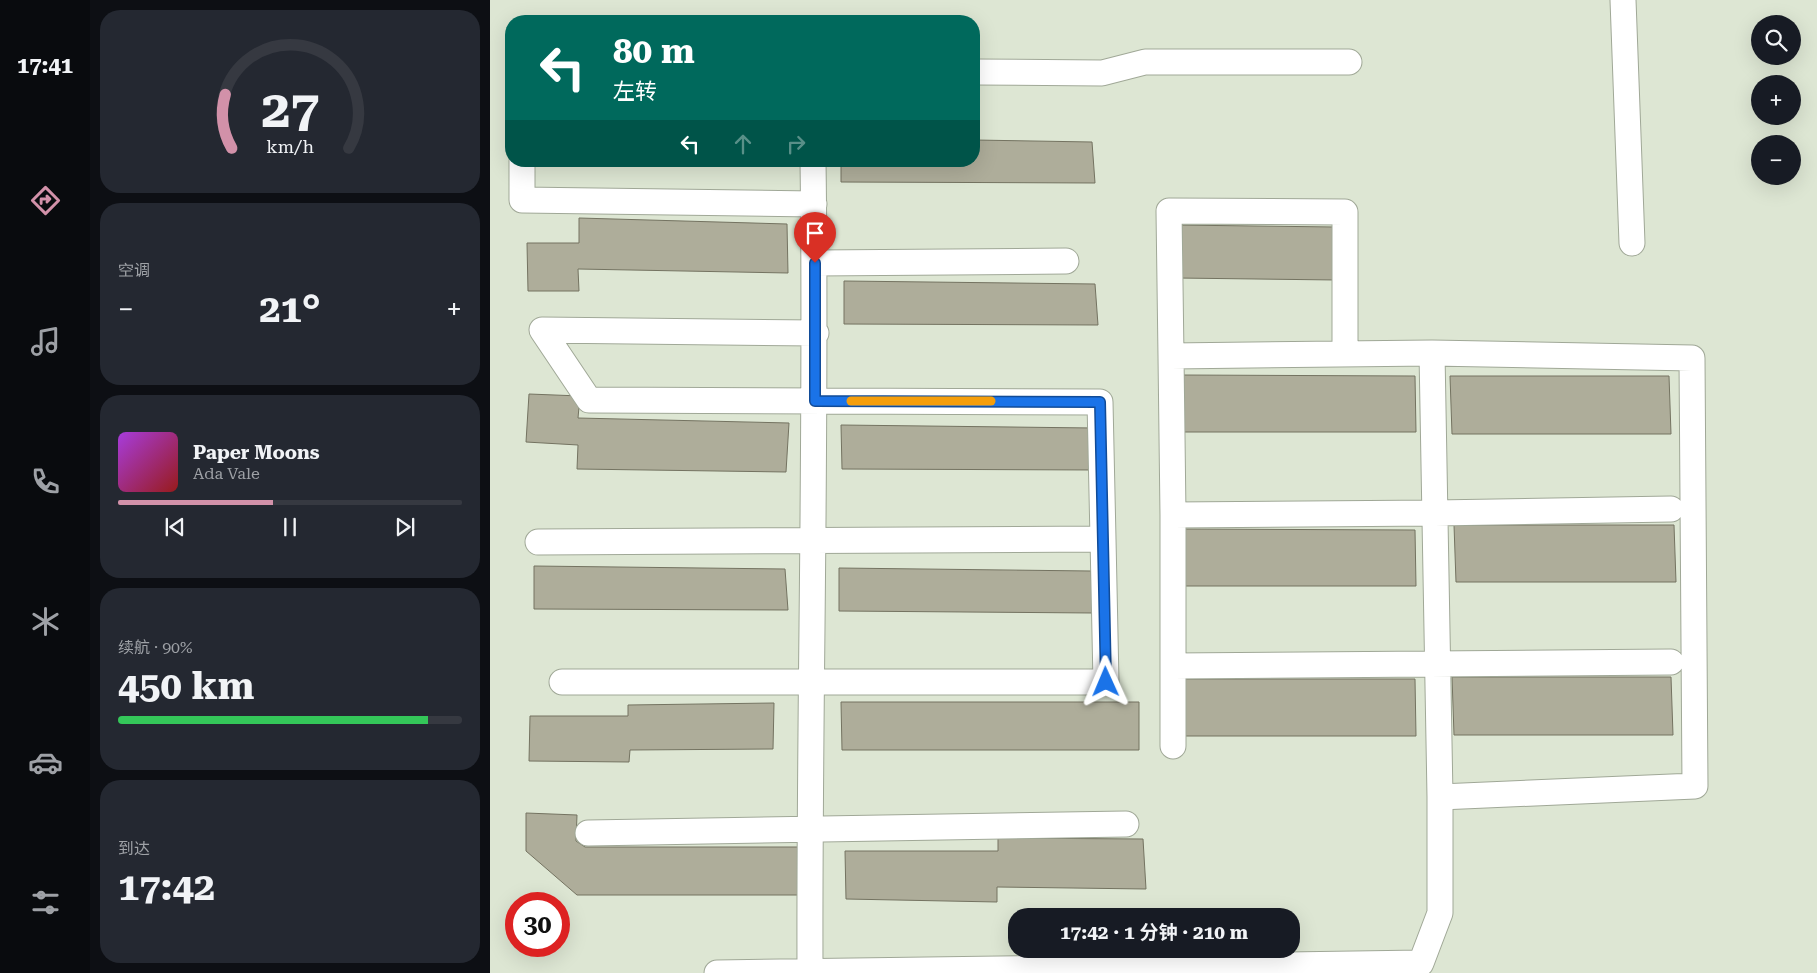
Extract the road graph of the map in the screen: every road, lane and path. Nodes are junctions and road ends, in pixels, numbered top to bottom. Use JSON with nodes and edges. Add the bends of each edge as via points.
{"nodes":[{"id":1,"x":1622,"y":0,"type":"edge"},
{"id":2,"x":1349,"y":62,"type":"dead end"},
{"id":3,"x":980,"y":72,"type":"edge"},
{"id":4,"x":522,"y":167,"type":"edge"},
{"id":5,"x":813,"y":167,"type":"edge"},
{"id":6,"x":814,"y":204,"type":"junction"},
{"id":7,"x":1632,"y":243,"type":"dead end"},
{"id":8,"x":1066,"y":261,"type":"dead end"},
{"id":9,"x":815,"y":263,"type":"junction"},
{"id":10,"x":816,"y":333,"type":"junction"},
{"id":11,"x":1432,"y":353,"type":"junction"},
{"id":12,"x":1345,"y":354,"type":"junction"},
{"id":13,"x":1171,"y":356,"type":"junction"},
{"id":14,"x":815,"y":401,"type":"junction"},
{"id":15,"x":1671,"y":509,"type":"dead end"},
{"id":16,"x":1435,"y":513,"type":"junction"},
{"id":17,"x":1173,"y":515,"type":"junction"},
{"id":18,"x":1103,"y":539,"type":"junction"},
{"id":19,"x":813,"y":540,"type":"junction"},
{"id":20,"x":538,"y":542,"type":"dead end"},
{"id":21,"x":1671,"y":662,"type":"dead end"},
{"id":22,"x":1438,"y":664,"type":"junction"},
{"id":23,"x":1173,"y":666,"type":"junction"},
{"id":24,"x":562,"y":682,"type":"dead end"},
{"id":25,"x":811,"y":682,"type":"junction"},
{"id":26,"x":1173,"y":746,"type":"dead end"},
{"id":27,"x":1440,"y":797,"type":"junction"},
{"id":28,"x":1126,"y":824,"type":"dead end"},
{"id":29,"x":810,"y":829,"type":"junction"},
{"id":30,"x":588,"y":833,"type":"dead end"},
{"id":31,"x":1080,"y":970,"type":"edge"},
{"id":32,"x":810,"y":972,"type":"edge"},
{"id":33,"x":717,"y":973,"type":"edge"}],
"edges":[{"from":1,"to":7,"type":"street"},
{"from":2,"to":3,"type":"street","via":[[1145,62],[1102,73]]},
{"from":4,"to":6,"type":"street","via":[[522,200]]},
{"from":5,"to":6,"type":"street"},
{"from":6,"to":9,"type":"street"},
{"from":8,"to":9,"type":"street"},
{"from":9,"to":10,"type":"street"},
{"from":10,"to":14,"type":"street"},
{"from":10,"to":14,"type":"street","via":[[542,330],[589,400]]},
{"from":11,"to":12,"type":"street"},
{"from":11,"to":16,"type":"street"},
{"from":11,"to":27,"type":"street","via":[[1692,358],[1695,786]]},
{"from":12,"to":13,"type":"street"},
{"from":12,"to":13,"type":"street","via":[[1345,212],[1168,211]]},
{"from":13,"to":17,"type":"street"},
{"from":14,"to":18,"type":"street","via":[[1100,402]]},
{"from":14,"to":19,"type":"street"},
{"from":15,"to":16,"type":"street"},
{"from":16,"to":17,"type":"street"},
{"from":16,"to":22,"type":"street"},
{"from":17,"to":23,"type":"street"},
{"from":18,"to":19,"type":"street"},
{"from":18,"to":25,"type":"street","via":[[1106,682]]},
{"from":19,"to":20,"type":"street"},
{"from":19,"to":25,"type":"street"},
{"from":21,"to":22,"type":"street"},
{"from":22,"to":23,"type":"street"},
{"from":22,"to":27,"type":"street"},
{"from":23,"to":26,"type":"street"},
{"from":24,"to":25,"type":"street"},
{"from":25,"to":29,"type":"street"},
{"from":27,"to":31,"type":"street","via":[[1440,913],[1421,963]]},
{"from":28,"to":29,"type":"street"},
{"from":29,"to":30,"type":"street"},
{"from":29,"to":32,"type":"street"},
{"from":31,"to":32,"type":"street"},
{"from":32,"to":33,"type":"street"}]}
